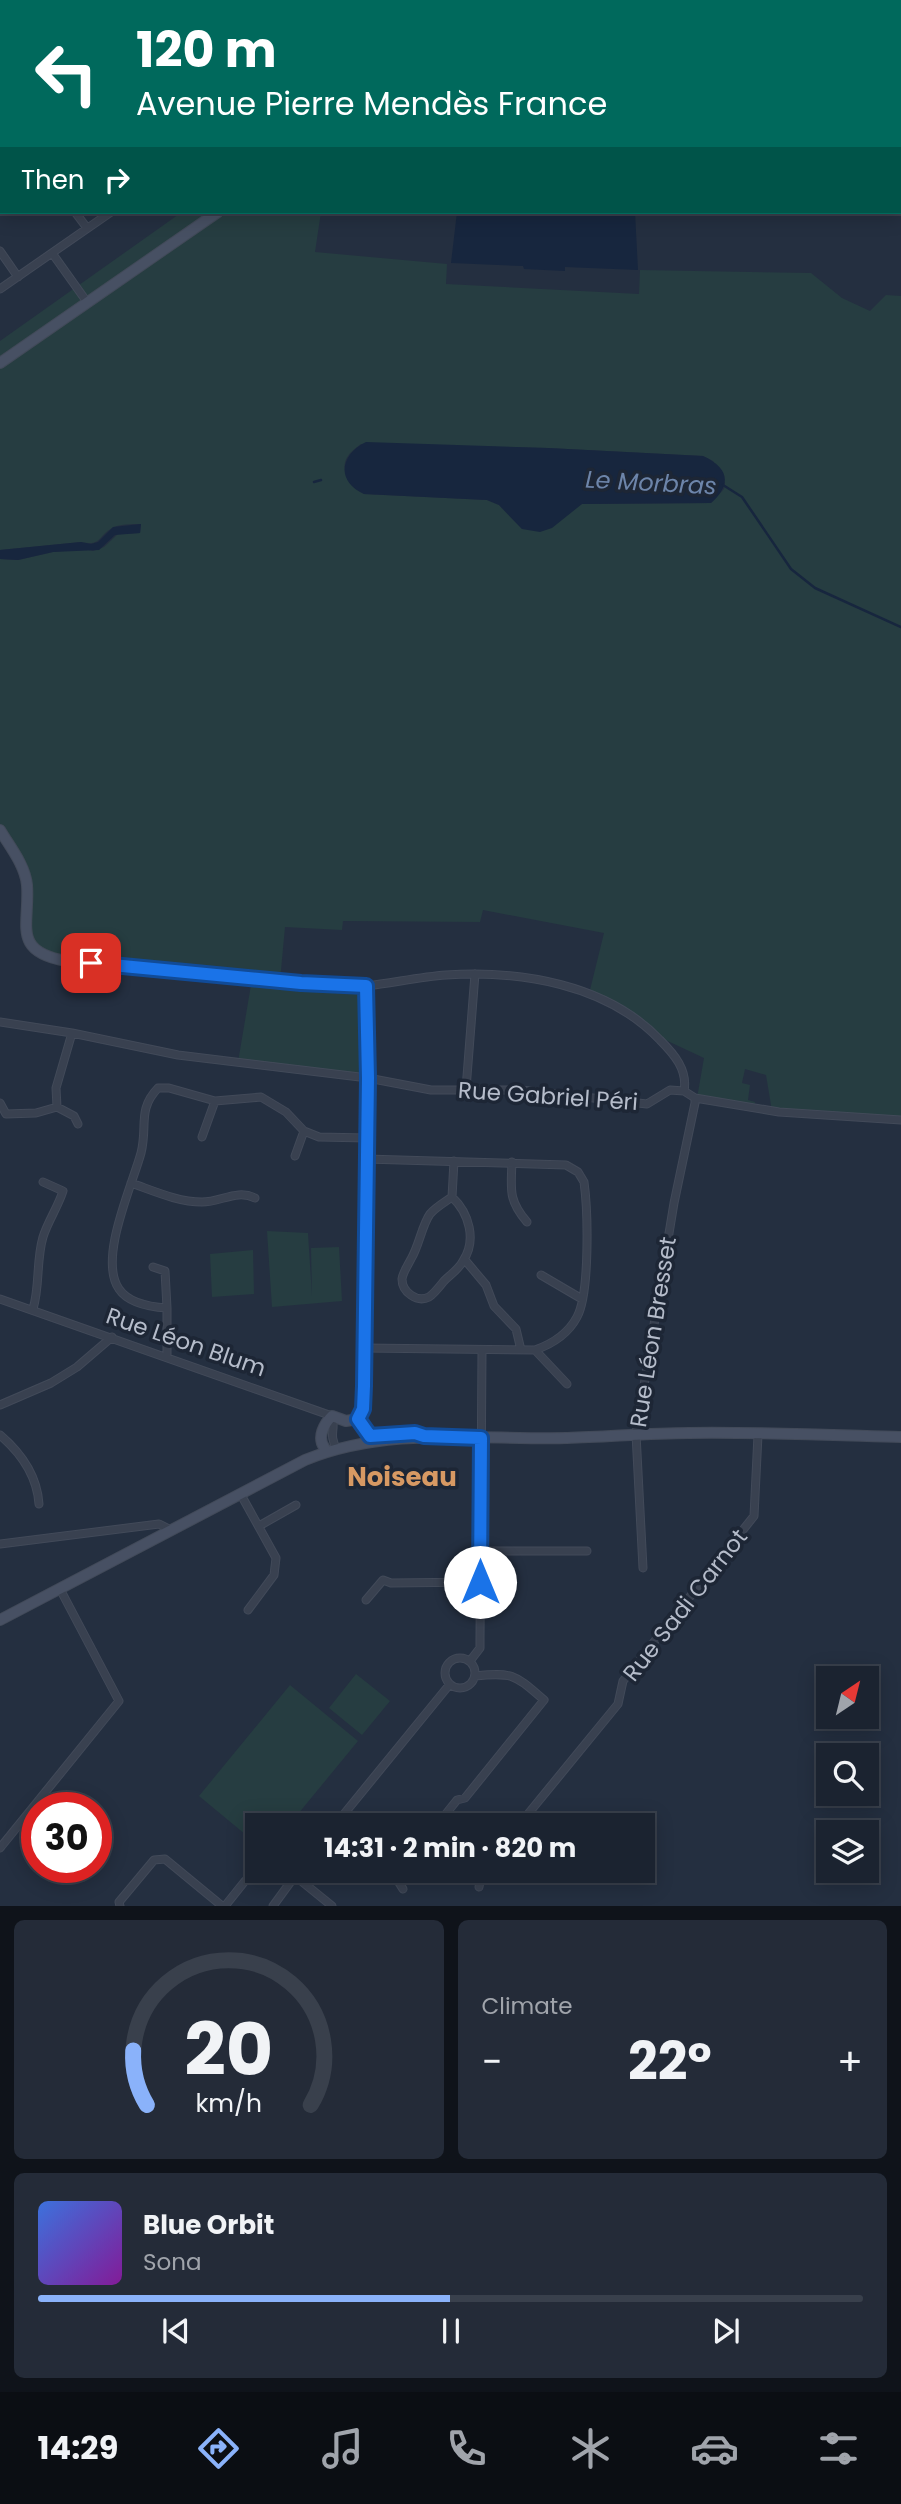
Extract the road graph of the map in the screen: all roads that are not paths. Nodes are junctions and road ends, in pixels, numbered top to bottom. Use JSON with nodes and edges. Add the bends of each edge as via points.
{"nodes":[{"id":1,"x":76,"y":214,"type":"edge"},
{"id":2,"x":108,"y":214,"type":"edge"},
{"id":3,"x":215,"y":214,"type":"edge"},
{"id":4,"x":87,"y":228,"type":"junction"},
{"id":5,"x":0,"y":251,"type":"edge"},
{"id":6,"x":52,"y":253,"type":"junction"},
{"id":7,"x":18,"y":276,"type":"junction"},
{"id":8,"x":0,"y":289,"type":"edge"},
{"id":9,"x":87,"y":302,"type":"junction"},
{"id":10,"x":0,"y":363,"type":"edge"},
{"id":11,"x":0,"y":831,"type":"edge"},
{"id":12,"x":5,"y":845,"type":"edge"},
{"id":13,"x":475,"y":974,"type":"junction"},
{"id":14,"x":366,"y":986,"type":"junction"},
{"id":15,"x":0,"y":1022,"type":"edge"},
{"id":16,"x":72,"y":1033,"type":"junction"},
{"id":17,"x":368,"y":1078,"type":"junction"},
{"id":18,"x":466,"y":1089,"type":"junction"},
{"id":19,"x":684,"y":1091,"type":"junction"},
{"id":20,"x":695,"y":1098,"type":"junction"},
{"id":21,"x":215,"y":1101,"type":"junction"},
{"id":22,"x":0,"y":1103,"type":"edge"},
{"id":23,"x":57,"y":1107,"type":"junction"},
{"id":24,"x":901,"y":1121,"type":"edge"},
{"id":25,"x":78,"y":1124,"type":"dead end"},
{"id":26,"x":304,"y":1131,"type":"junction"},
{"id":27,"x":202,"y":1137,"type":"dead end"},
{"id":28,"x":367,"y":1138,"type":"junction"},
{"id":29,"x":295,"y":1156,"type":"dead end"},
{"id":30,"x":366,"y":1159,"type":"junction"},
{"id":31,"x":454,"y":1161,"type":"junction"},
{"id":32,"x":512,"y":1162,"type":"junction"},
{"id":33,"x":43,"y":1182,"type":"dead end"},
{"id":34,"x":131,"y":1183,"type":"junction"},
{"id":35,"x":452,"y":1197,"type":"junction"},
{"id":36,"x":256,"y":1198,"type":"dead end"},
{"id":37,"x":527,"y":1222,"type":"dead end"},
{"id":38,"x":465,"y":1260,"type":"junction"},
{"id":39,"x":153,"y":1267,"type":"dead end"},
{"id":40,"x":541,"y":1275,"type":"dead end"},
{"id":41,"x":0,"y":1299,"type":"edge"},
{"id":42,"x":582,"y":1299,"type":"junction"},
{"id":43,"x":167,"y":1308,"type":"junction"},
{"id":44,"x":33,"y":1309,"type":"junction"},
{"id":45,"x":112,"y":1337,"type":"junction"},
{"id":46,"x":364,"y":1348,"type":"junction"},
{"id":47,"x":482,"y":1350,"type":"junction"},
{"id":48,"x":521,"y":1350,"type":"junction"},
{"id":49,"x":535,"y":1350,"type":"junction"},
{"id":50,"x":167,"y":1357,"type":"junction"},
{"id":51,"x":567,"y":1384,"type":"dead end"},
{"id":52,"x":0,"y":1405,"type":"edge"},
{"id":53,"x":332,"y":1416,"type":"junction"},
{"id":54,"x":358,"y":1419,"type":"junction"},
{"id":55,"x":636,"y":1434,"type":"junction"},
{"id":56,"x":0,"y":1435,"type":"edge"},
{"id":57,"x":758,"y":1435,"type":"junction"},
{"id":58,"x":370,"y":1436,"type":"junction"},
{"id":59,"x":424,"y":1436,"type":"junction"},
{"id":60,"x":901,"y":1437,"type":"edge"},
{"id":61,"x":481,"y":1438,"type":"junction"},
{"id":62,"x":331,"y":1449,"type":"junction"},
{"id":63,"x":240,"y":1493,"type":"junction"},
{"id":64,"x":38,"y":1504,"type":"dead end"},
{"id":65,"x":296,"y":1505,"type":"dead end"},
{"id":66,"x":259,"y":1526,"type":"junction"},
{"id":67,"x":172,"y":1530,"type":"junction"},
{"id":68,"x":0,"y":1544,"type":"edge"},
{"id":69,"x":480,"y":1551,"type":"junction"},
{"id":70,"x":587,"y":1551,"type":"dead end"},
{"id":71,"x":643,"y":1568,"type":"dead end"},
{"id":72,"x":480,"y":1582,"type":"junction"},
{"id":73,"x":60,"y":1589,"type":"junction"},
{"id":74,"x":366,"y":1600,"type":"dead end"},
{"id":75,"x":248,"y":1610,"type":"dead end"},
{"id":76,"x":0,"y":1620,"type":"edge"},
{"id":77,"x":470,"y":1661,"type":"junction"},
{"id":78,"x":475,"y":1676,"type":"junction"},
{"id":79,"x":450,"y":1684,"type":"junction"},
{"id":80,"x":345,"y":1813,"type":"edge"},
{"id":81,"x":447,"y":1813,"type":"edge"},
{"id":82,"x":529,"y":1813,"type":"edge"},
{"id":83,"x":0,"y":1848,"type":"edge"},
{"id":84,"x":245,"y":1881,"type":"edge"},
{"id":85,"x":399,"y":1883,"type":"edge"},
{"id":86,"x":480,"y":1883,"type":"edge"},
{"id":87,"x":479,"y":1887,"type":"dead end"},
{"id":88,"x":403,"y":1889,"type":"dead end"},
{"id":89,"x":120,"y":1906,"type":"edge"},
{"id":90,"x":223,"y":1906,"type":"edge"},
{"id":91,"x":273,"y":1906,"type":"edge"},
{"id":92,"x":332,"y":1906,"type":"edge"}],
"edges":[{"from":1,"to":4,"type":"street"},
{"from":2,"to":4,"type":"street"},
{"from":3,"to":9,"type":"street"},
{"from":4,"to":6,"type":"street"},
{"from":5,"to":7,"type":"street"},
{"from":6,"to":7,"type":"street"},
{"from":6,"to":9,"type":"street"},
{"from":7,"to":8,"type":"street"},
{"from":9,"to":10,"type":"street"},
{"from":11,"to":12,"type":"street"},
{"from":12,"to":14,"type":"street","via":[[22,866],[27,885],[28,937],[46,957]]},
{"from":13,"to":14,"type":"street"},
{"from":13,"to":18,"type":"street"},
{"from":13,"to":19,"type":"street","via":[[541,979],[589,994],[638,1021],[677,1059],[685,1077]]},
{"from":14,"to":17,"type":"street"},
{"from":15,"to":16,"type":"street","name":"Rue Gabriel Péri"},
{"from":16,"to":17,"type":"street","name":"Rue Gabriel Péri","via":[[177,1055]]},
{"from":16,"to":23,"type":"street","via":[[56,1088]]},
{"from":17,"to":18,"type":"street","name":"Rue Gabriel Péri","via":[[431,1090]]},
{"from":17,"to":28,"type":"street"},
{"from":18,"to":19,"type":"street","name":"Rue Gabriel Péri","via":[[521,1090],[648,1104],[670,1090]]},
{"from":19,"to":20,"type":"street"},
{"from":20,"to":24,"type":"street","via":[[779,1112]]},
{"from":20,"to":55,"type":"street","name":"Rue Léon Bresset"},
{"from":21,"to":26,"type":"street","via":[[261,1097],[286,1112]]},
{"from":21,"to":27,"type":"street"},
{"from":21,"to":34,"type":"street","via":[[158,1088],[145,1106],[145,1132]]},
{"from":22,"to":23,"type":"street","via":[[6,1114]]},
{"from":23,"to":25,"type":"street","via":[[74,1116]]},
{"from":26,"to":28,"type":"street","via":[[319,1137]]},
{"from":26,"to":29,"type":"street"},
{"from":28,"to":30,"type":"street"},
{"from":30,"to":31,"type":"street"},
{"from":30,"to":46,"type":"street"},
{"from":31,"to":32,"type":"street"},
{"from":31,"to":35,"type":"street"},
{"from":32,"to":37,"type":"street","via":[[510,1196]]},
{"from":32,"to":42,"type":"street","via":[[566,1165],[584,1182]]},
{"from":33,"to":44,"type":"street","via":[[63,1191],[43,1236]]},
{"from":34,"to":36,"type":"street","via":[[180,1200],[203,1202],[246,1193]]},
{"from":34,"to":43,"type":"street","via":[[114,1233],[114,1278],[124,1295],[147,1306]]},
{"from":35,"to":38,"type":"street","via":[[468,1218]]},
{"from":35,"to":38,"type":"street","via":[[426,1222],[404,1272],[404,1287],[410,1295],[429,1297]]},
{"from":38,"to":48,"type":"street","via":[[486,1285],[494,1306],[516,1329]]},
{"from":39,"to":43,"type":"street","via":[[165,1271]]},
{"from":40,"to":42,"type":"street"},
{"from":41,"to":44,"type":"street","name":"Rue Léon Blum"},
{"from":42,"to":49,"type":"street","via":[[570,1328]]},
{"from":43,"to":50,"type":"street"},
{"from":44,"to":45,"type":"street","name":"Rue Léon Blum"},
{"from":45,"to":50,"type":"street","name":"Rue Léon Blum"},
{"from":45,"to":52,"type":"street","via":[[51,1383]]},
{"from":46,"to":47,"type":"street"},
{"from":46,"to":54,"type":"street","via":[[363,1409]]},
{"from":47,"to":48,"type":"street"},
{"from":47,"to":61,"type":"street"},
{"from":48,"to":49,"type":"street"},
{"from":49,"to":51,"type":"street"},
{"from":50,"to":53,"type":"street","name":"Rue Léon Blum"},
{"from":53,"to":54,"type":"street","name":"Rue Léon Blum"},
{"from":53,"to":62,"type":"street","via":[[321,1443]]},
{"from":54,"to":58,"type":"street"},
{"from":55,"to":57,"type":"street"},
{"from":55,"to":61,"type":"street"},
{"from":55,"to":71,"type":"street","name":"Rue Léon Bresset"},
{"from":56,"to":64,"type":"street","via":[[22,1456],[38,1492]]},
{"from":57,"to":60,"type":"street"},
{"from":57,"to":82,"type":"street","name":"Rue Sadi Carnot","via":[[754,1516],[623,1681],[618,1704]]},
{"from":58,"to":59,"type":"street"},
{"from":58,"to":62,"type":"street"},
{"from":59,"to":61,"type":"street"},
{"from":59,"to":62,"type":"street"},
{"from":61,"to":69,"type":"street"},
{"from":62,"to":63,"type":"street"},
{"from":63,"to":66,"type":"street"},
{"from":63,"to":67,"type":"street"},
{"from":65,"to":66,"type":"street"},
{"from":66,"to":75,"type":"street","via":[[276,1558],[274,1575]]},
{"from":67,"to":68,"type":"street","via":[[159,1524]]},
{"from":67,"to":73,"type":"street"},
{"from":69,"to":70,"type":"street"},
{"from":69,"to":72,"type":"street"},
{"from":72,"to":74,"type":"street","via":[[383,1580]]},
{"from":72,"to":77,"type":"street","via":[[480,1648]]},
{"from":73,"to":76,"type":"street"},
{"from":73,"to":83,"type":"street","via":[[119,1701]]},
{"from":77,"to":78,"type":"street"},
{"from":77,"to":79,"type":"street","via":[[455,1659],[447,1665],[445,1675]]},
{"from":78,"to":79,"type":"street","via":[[465,1687]]},
{"from":78,"to":81,"type":"street","via":[[511,1675],[544,1700],[465,1798],[457,1800]]},
{"from":79,"to":80,"type":"street"},
{"from":84,"to":90,"type":"street"},
{"from":85,"to":88,"type":"street"},
{"from":86,"to":87,"type":"street"},
{"from":89,"to":90,"type":"street","via":[[153,1860],[165,1859]]},
{"from":91,"to":92,"type":"street","via":[[292,1880],[300,1880]]}]}
